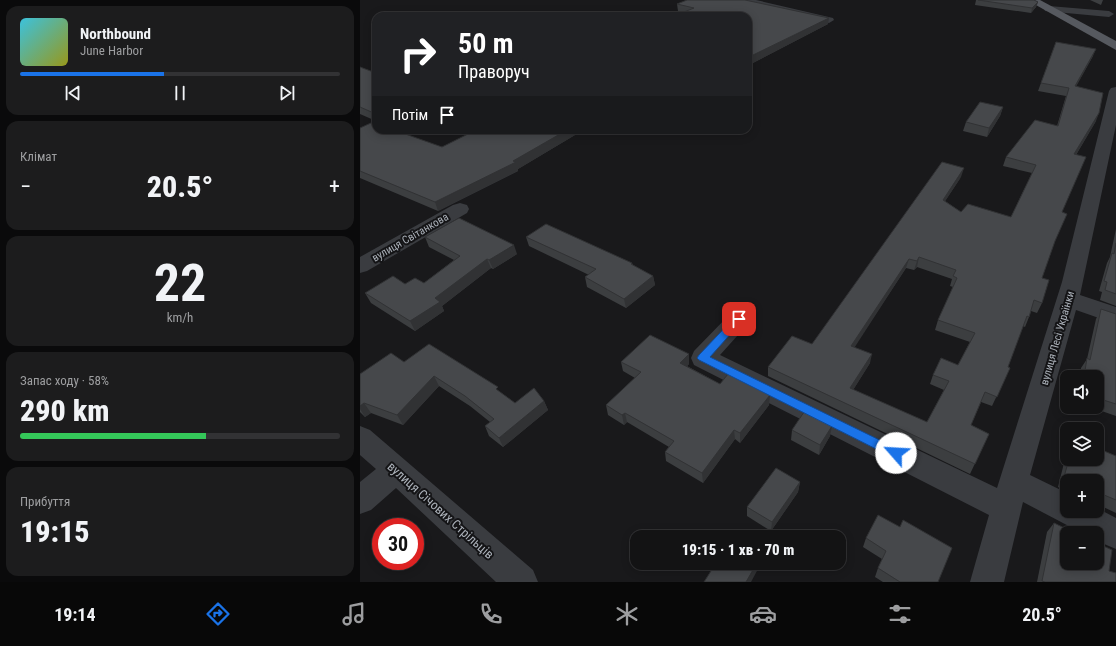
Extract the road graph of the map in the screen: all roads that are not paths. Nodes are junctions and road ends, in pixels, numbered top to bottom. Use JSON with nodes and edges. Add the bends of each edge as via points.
{"nodes":[{"id":1,"x":743,"y":0,"type":"edge"},
{"id":2,"x":1032,"y":0,"type":"edge"},
{"id":3,"x":760,"y":1,"type":"edge"},
{"id":4,"x":1049,"y":9,"type":"junction"},
{"id":5,"x":1112,"y":14,"type":"edge"},
{"id":6,"x":1063,"y":17,"type":"junction"},
{"id":7,"x":829,"y":20,"type":"edge"},
{"id":8,"x":1116,"y":46,"type":"edge"},
{"id":9,"x":1116,"y":91,"type":"edge"},
{"id":10,"x":460,"y":209,"type":"dead end"},
{"id":11,"x":360,"y":266,"type":"edge"},
{"id":12,"x":1068,"y":299,"type":"junction"},
{"id":13,"x":1116,"y":316,"type":"edge"},
{"id":14,"x":739,"y":319,"type":"dead end"},
{"id":15,"x":360,"y":438,"type":"edge"},
{"id":16,"x":398,"y":470,"type":"junction"},
{"id":17,"x":1010,"y":495,"type":"junction"},
{"id":18,"x":360,"y":500,"type":"edge"},
{"id":19,"x":1060,"y":507,"type":"edge"},
{"id":20,"x":1085,"y":518,"type":"edge"},
{"id":21,"x":1116,"y":534,"type":"edge"},
{"id":22,"x":521,"y":582,"type":"edge"},
{"id":23,"x":987,"y":582,"type":"edge"}],
"edges":[{"from":1,"to":3,"type":"street"},
{"from":2,"to":4,"type":"main road"},
{"from":3,"to":7,"type":"street"},
{"from":4,"to":5,"type":"street"},
{"from":4,"to":6,"type":"main road"},
{"from":5,"to":6,"type":"street"},
{"from":6,"to":8,"type":"main road"},
{"from":9,"to":12,"type":"street","name":"вулиця Лесі Українки"},
{"from":10,"to":11,"type":"street","name":"вулиця Світанкова"},
{"from":12,"to":13,"type":"street"},
{"from":12,"to":17,"type":"street","name":"вулиця Лесі Українки"},
{"from":14,"to":17,"type":"street","via":[[703,358]]},
{"from":15,"to":16,"type":"street","name":"вулиця Січових Стрільців"},
{"from":16,"to":18,"type":"street"},
{"from":16,"to":22,"type":"street","name":"вулиця Січових Стрільців"},
{"from":17,"to":19,"type":"street"},
{"from":17,"to":23,"type":"street","name":"вулиця Лесі Українки"},
{"from":20,"to":21,"type":"street"}]}
